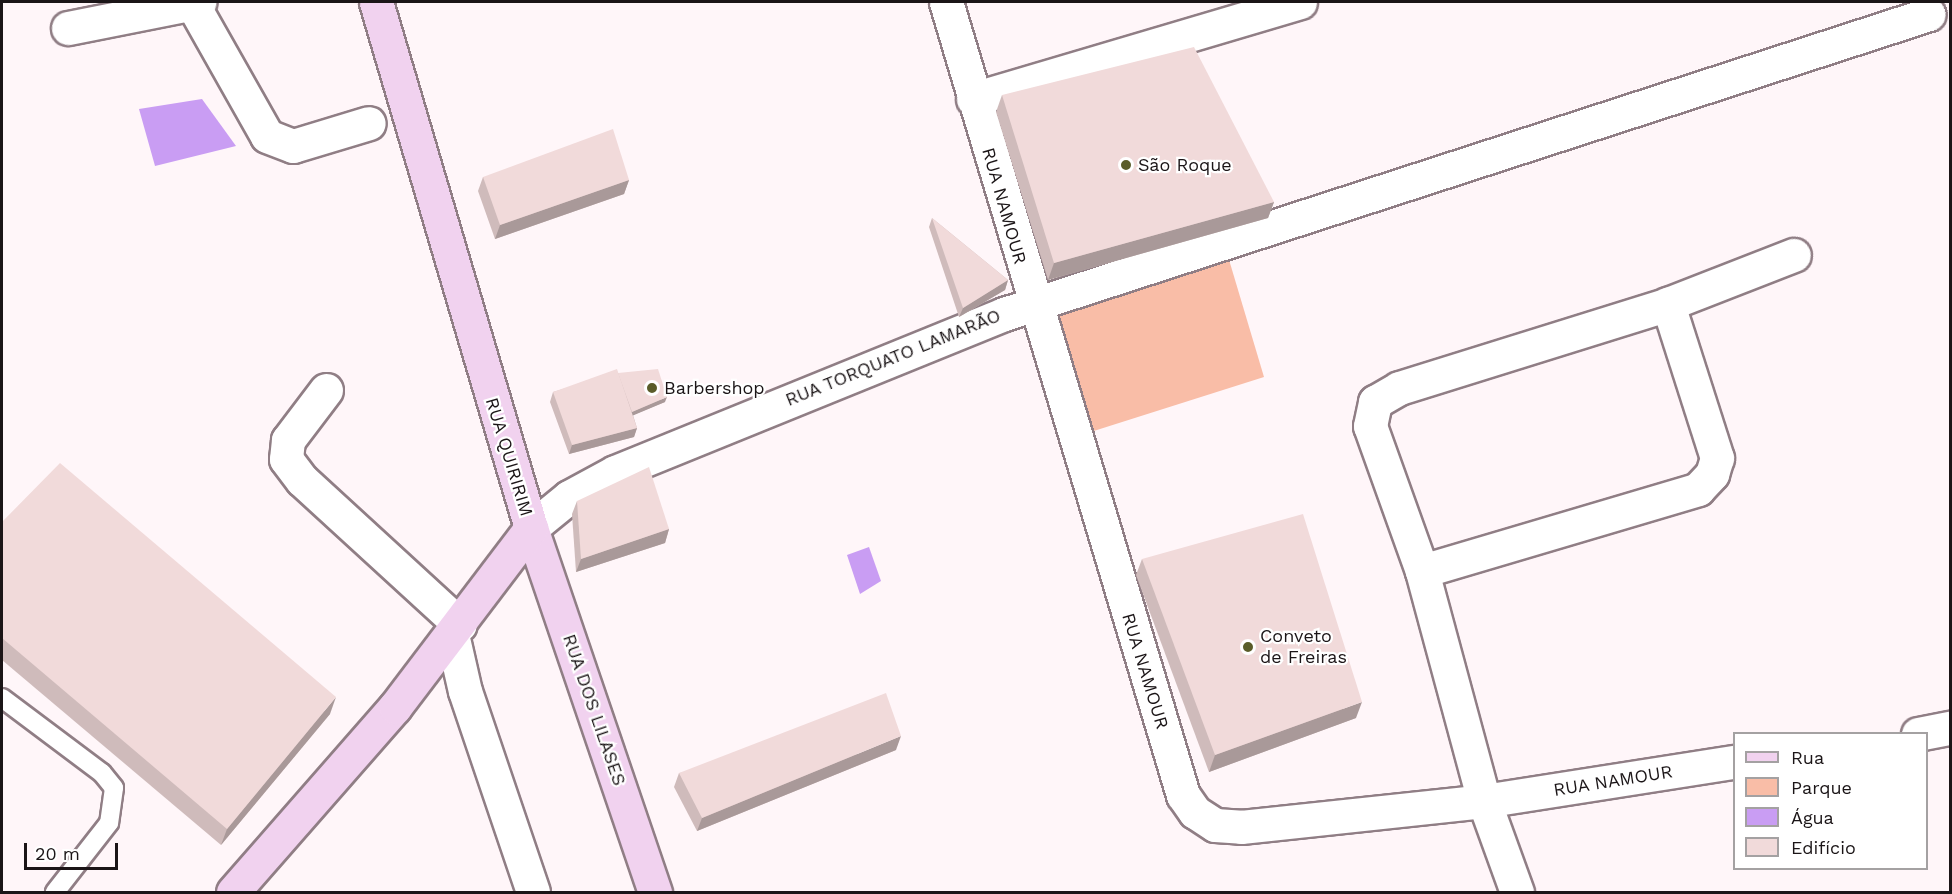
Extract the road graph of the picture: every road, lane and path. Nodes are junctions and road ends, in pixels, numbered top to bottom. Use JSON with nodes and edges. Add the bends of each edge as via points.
{"nodes":[{"id":1,"x":376,"y":2,"type":"edge"},
{"id":2,"x":946,"y":2,"type":"edge"},
{"id":3,"x":1300,"y":2,"type":"edge"},
{"id":4,"x":196,"y":3,"type":"edge"},
{"id":5,"x":1929,"y":14,"type":"dead end"},
{"id":6,"x":68,"y":28,"type":"dead end"},
{"id":7,"x":973,"y":99,"type":"junction"},
{"id":8,"x":369,"y":123,"type":"dead end"},
{"id":9,"x":1794,"y":255,"type":"dead end"},
{"id":10,"x":1032,"y":304,"type":"junction"},
{"id":11,"x":1668,"y":304,"type":"junction"},
{"id":12,"x":326,"y":390,"type":"dead end"},
{"id":13,"x":531,"y":528,"type":"junction"},
{"id":14,"x":1422,"y":571,"type":"junction"},
{"id":15,"x":456,"y":630,"type":"junction"},
{"id":16,"x":2,"y":698,"type":"edge"},
{"id":17,"x":1950,"y":728,"type":"edge"},
{"id":18,"x":1928,"y":732,"type":"edge"},
{"id":19,"x":1733,"y":762,"type":"edge"},
{"id":20,"x":1484,"y":801,"type":"junction"},
{"id":21,"x":55,"y":892,"type":"edge"},
{"id":22,"x":233,"y":892,"type":"edge"},
{"id":23,"x":533,"y":892,"type":"edge"},
{"id":24,"x":655,"y":892,"type":"edge"},
{"id":25,"x":1517,"y":892,"type":"edge"}],
"edges":[{"from":1,"to":13,"type":"street","name":"RUA QUIRIRIM"},
{"from":2,"to":7,"type":"street","name":"RUA NAMOUR"},
{"from":3,"to":7,"type":"street"},
{"from":4,"to":6,"type":"street"},
{"from":4,"to":8,"type":"street","via":[[267,136],[293,146]]},
{"from":5,"to":10,"type":"street","name":"RUA TORQUATO LAMARÃO"},
{"from":7,"to":10,"type":"street","name":"RUA NAMOUR"},
{"from":9,"to":11,"type":"street"},
{"from":10,"to":13,"type":"street","name":"RUA TORQUATO LAMARÃO","via":[[615,472],[569,497]]},
{"from":10,"to":20,"type":"street","name":"RUA NAMOUR","via":[[1183,795],[1195,812],[1215,825],[1241,827]]},
{"from":11,"to":14,"type":"street","via":[[1717,458],[1712,474],[1698,489]]},
{"from":11,"to":14,"type":"street","via":[[1398,388],[1375,402],[1370,426]]},
{"from":12,"to":15,"type":"street","via":[[288,440],[286,459],[302,480]]},
{"from":13,"to":15,"type":"street","name":"RUA QUIRIRIM"},
{"from":13,"to":24,"type":"street","name":"RUA DOS LILASES"},
{"from":14,"to":20,"type":"street"},
{"from":15,"to":22,"type":"street","name":"RUA QUIRIRIM"},
{"from":15,"to":23,"type":"street","via":[[465,691]]},
{"from":16,"to":21,"type":"lane","via":[[102,773],[114,788],[110,823]]},
{"from":17,"to":18,"type":"street"},
{"from":19,"to":20,"type":"street","name":"RUA NAMOUR"},
{"from":20,"to":25,"type":"street"}]}
